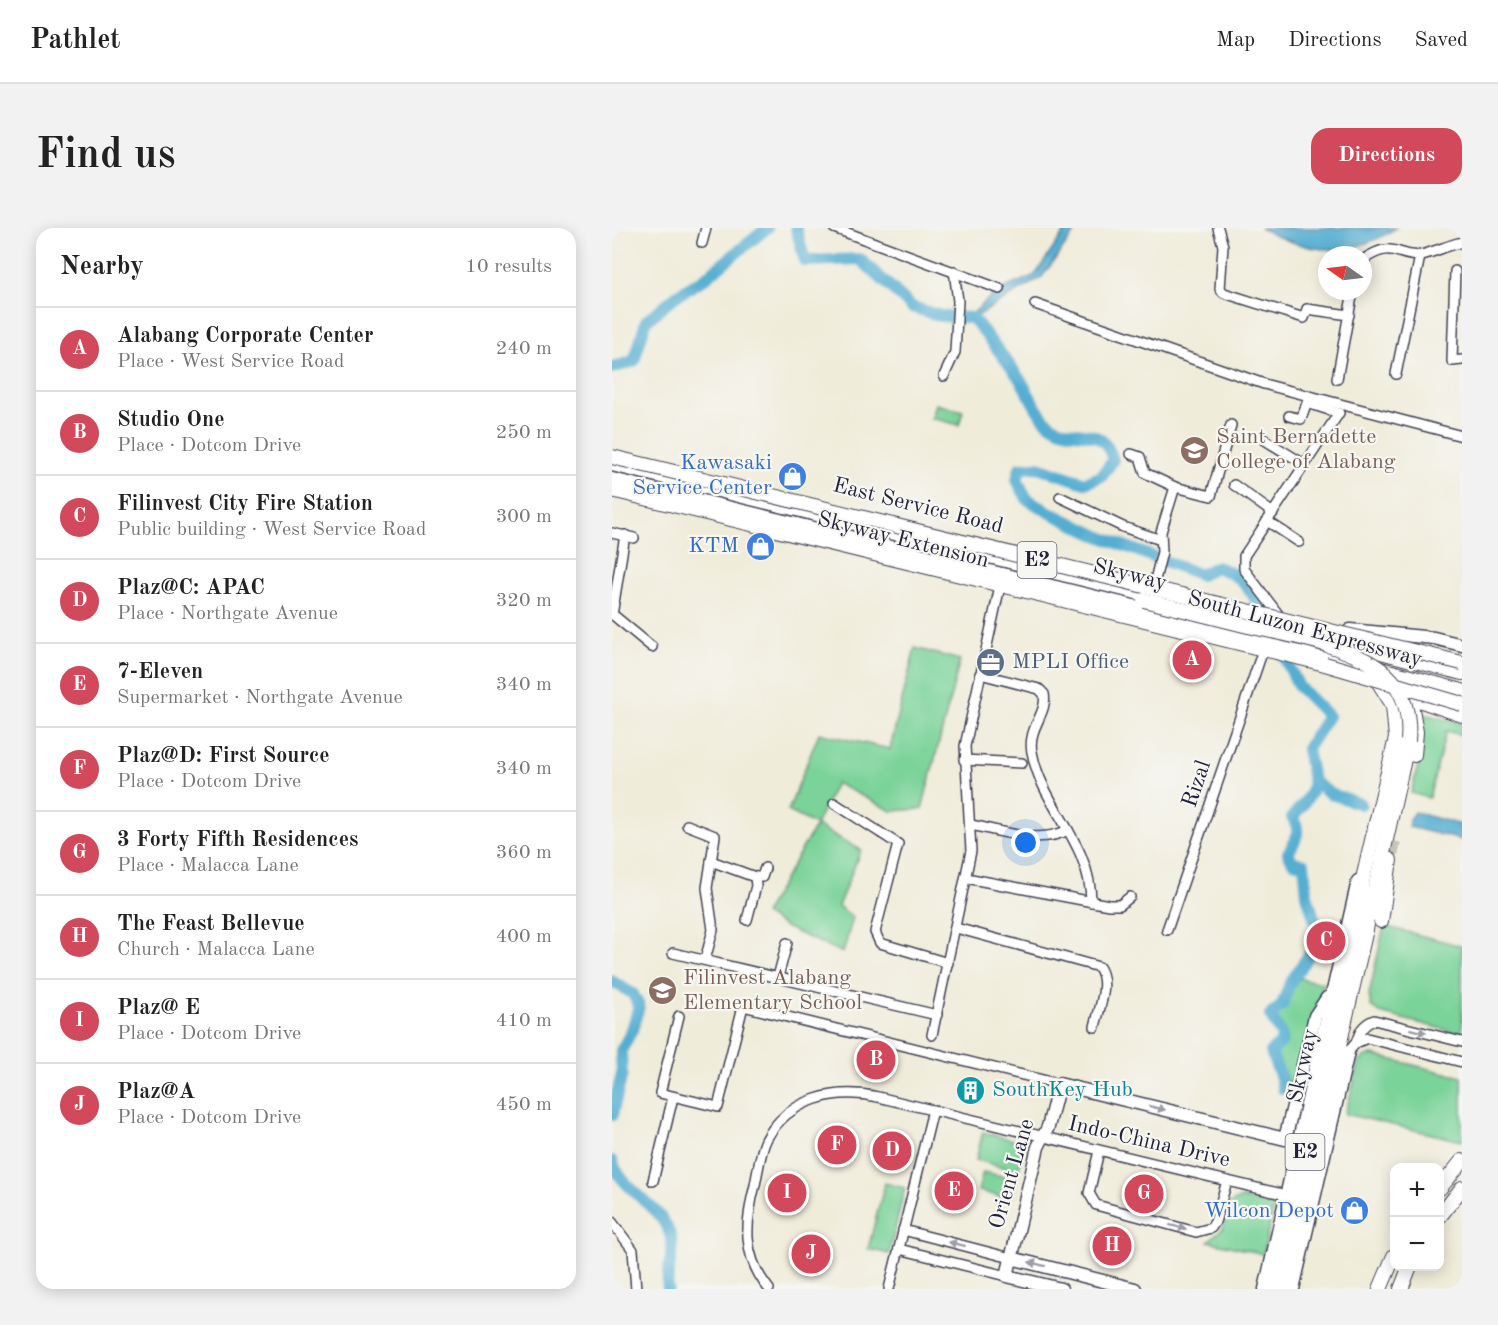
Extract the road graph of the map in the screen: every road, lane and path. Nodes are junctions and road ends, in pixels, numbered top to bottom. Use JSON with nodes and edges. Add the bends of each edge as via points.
{"nodes":[{"id":1,"x":706,"y":228,"type":"edge"},
{"id":2,"x":834,"y":228,"type":"edge"},
{"id":3,"x":1218,"y":228,"type":"edge"},
{"id":4,"x":1462,"y":242,"type":"edge"},
{"id":5,"x":702,"y":243,"type":"dead end"},
{"id":6,"x":1372,"y":254,"type":"edge"},
{"id":7,"x":1420,"y":256,"type":"junction"},
{"id":8,"x":1455,"y":270,"type":"dead end"},
{"id":9,"x":954,"y":271,"type":"junction"},
{"id":10,"x":1000,"y":289,"type":"dead end"},
{"id":11,"x":1352,"y":300,"type":"edge"},
{"id":12,"x":1035,"y":304,"type":"dead end"},
{"id":13,"x":1350,"y":315,"type":"junction"},
{"id":14,"x":1462,"y":360,"type":"edge"},
{"id":15,"x":1396,"y":374,"type":"dead end"},
{"id":16,"x":944,"y":376,"type":"dead end"},
{"id":17,"x":1337,"y":379,"type":"dead end"},
{"id":18,"x":1289,"y":417,"type":"dead end"},
{"id":19,"x":1230,"y":425,"type":"dead end"},
{"id":20,"x":1462,"y":436,"type":"edge"},
{"id":21,"x":1260,"y":437,"type":"dead end"},
{"id":22,"x":1131,"y":454,"type":"dead end"},
{"id":23,"x":612,"y":455,"type":"edge"},
{"id":24,"x":612,"y":464,"type":"edge"},
{"id":25,"x":1304,"y":464,"type":"junction"},
{"id":26,"x":612,"y":471,"type":"edge"},
{"id":27,"x":612,"y":478,"type":"edge"},
{"id":28,"x":1234,"y":485,"type":"dead end"},
{"id":29,"x":1175,"y":487,"type":"junction"},
{"id":30,"x":612,"y":491,"type":"edge"},
{"id":31,"x":1060,"y":497,"type":"dead end"},
{"id":32,"x":1270,"y":517,"type":"junction"},
{"id":33,"x":612,"y":532,"type":"edge"},
{"id":34,"x":1161,"y":540,"type":"junction"},
{"id":35,"x":1299,"y":542,"type":"dead end"},
{"id":36,"x":1154,"y":584,"type":"junction"},
{"id":37,"x":1000,"y":586,"type":"junction"},
{"id":38,"x":612,"y":614,"type":"edge"},
{"id":39,"x":1278,"y":618,"type":"junction"},
{"id":40,"x":1265,"y":644,"type":"junction"},
{"id":41,"x":1354,"y":645,"type":"junction"},
{"id":42,"x":1462,"y":645,"type":"edge"},
{"id":43,"x":652,"y":647,"type":"dead end"},
{"id":44,"x":1347,"y":659,"type":"junction"},
{"id":45,"x":1462,"y":659,"type":"edge"},
{"id":46,"x":1462,"y":663,"type":"edge"},
{"id":47,"x":1462,"y":673,"type":"edge"},
{"id":48,"x":980,"y":674,"type":"junction"},
{"id":49,"x":1374,"y":675,"type":"junction"},
{"id":50,"x":1462,"y":691,"type":"edge"},
{"id":51,"x":1410,"y":698,"type":"junction"},
{"id":52,"x":1462,"y":704,"type":"edge"},
{"id":53,"x":1462,"y":715,"type":"edge"},
{"id":54,"x":964,"y":760,"type":"junction"},
{"id":55,"x":1022,"y":763,"type":"dead end"},
{"id":56,"x":834,"y":803,"type":"dead end"},
{"id":57,"x":687,"y":825,"type":"dead end"},
{"id":58,"x":971,"y":825,"type":"junction"},
{"id":59,"x":1068,"y":830,"type":"junction"},
{"id":60,"x":711,"y":861,"type":"junction"},
{"id":61,"x":765,"y":868,"type":"dead end"},
{"id":62,"x":755,"y":877,"type":"junction"},
{"id":63,"x":966,"y":878,"type":"junction"},
{"id":64,"x":1372,"y":885,"type":"junction"},
{"id":65,"x":1130,"y":897,"type":"dead end"},
{"id":66,"x":1091,"y":902,"type":"junction"},
{"id":67,"x":747,"y":920,"type":"dead end"},
{"id":68,"x":1367,"y":920,"type":"junction"},
{"id":69,"x":956,"y":928,"type":"junction"},
{"id":70,"x":1167,"y":930,"type":"dead end"},
{"id":71,"x":787,"y":943,"type":"dead end"},
{"id":72,"x":673,"y":953,"type":"dead end"},
{"id":73,"x":705,"y":960,"type":"junction"},
{"id":74,"x":948,"y":963,"type":"junction"},
{"id":75,"x":778,"y":977,"type":"junction"},
{"id":76,"x":1331,"y":992,"type":"junction"},
{"id":77,"x":937,"y":1015,"type":"junction"},
{"id":78,"x":679,"y":1016,"type":"dead end"},
{"id":79,"x":1341,"y":1019,"type":"junction"},
{"id":80,"x":1095,"y":1027,"type":"dead end"},
{"id":81,"x":932,"y":1035,"type":"dead end"},
{"id":82,"x":1462,"y":1042,"type":"edge"},
{"id":83,"x":1352,"y":1048,"type":"junction"},
{"id":84,"x":1462,"y":1062,"type":"edge"},
{"id":85,"x":1311,"y":1081,"type":"junction"},
{"id":86,"x":1059,"y":1084,"type":"junction"},
{"id":87,"x":673,"y":1097,"type":"junction"},
{"id":88,"x":933,"y":1110,"type":"junction"},
{"id":89,"x":1042,"y":1137,"type":"junction"},
{"id":90,"x":1292,"y":1140,"type":"junction"},
{"id":91,"x":1099,"y":1151,"type":"junction"},
{"id":92,"x":1462,"y":1161,"type":"edge"},
{"id":93,"x":653,"y":1181,"type":"dead end"},
{"id":94,"x":1227,"y":1181,"type":"junction"},
{"id":95,"x":1444,"y":1183,"type":"edge"},
{"id":96,"x":1462,"y":1188,"type":"edge"},
{"id":97,"x":1286,"y":1196,"type":"junction"},
{"id":98,"x":1444,"y":1211,"type":"edge"},
{"id":99,"x":612,"y":1222,"type":"edge"},
{"id":100,"x":903,"y":1230,"type":"junction"},
{"id":101,"x":898,"y":1249,"type":"junction"},
{"id":102,"x":1011,"y":1258,"type":"junction"},
{"id":103,"x":1390,"y":1267,"type":"edge"},
{"id":104,"x":1408,"y":1271,"type":"edge"},
{"id":105,"x":1007,"y":1276,"type":"junction"},
{"id":106,"x":1266,"y":1288,"type":"edge"},
{"id":107,"x":636,"y":1289,"type":"edge"},
{"id":108,"x":769,"y":1289,"type":"edge"},
{"id":109,"x":889,"y":1289,"type":"edge"},
{"id":110,"x":1061,"y":1289,"type":"edge"},
{"id":111,"x":1135,"y":1289,"type":"edge"},
{"id":112,"x":1283,"y":1289,"type":"edge"},
{"id":113,"x":1293,"y":1289,"type":"edge"},
{"id":114,"x":1380,"y":1289,"type":"edge"},
{"id":115,"x":1401,"y":1289,"type":"edge"}],
"edges":[{"from":1,"to":5,"type":"street"},
{"from":2,"to":9,"type":"street"},
{"from":3,"to":13,"type":"street","via":[[1223,246],[1220,289],[1224,293],[1304,318],[1307,309]]},
{"from":4,"to":7,"type":"street"},
{"from":6,"to":7,"type":"street","via":[[1390,249]]},
{"from":7,"to":15,"type":"street"},
{"from":8,"to":14,"type":"street","via":[[1452,361]]},
{"from":9,"to":10,"type":"street"},
{"from":9,"to":16,"type":"street","via":[[958,295],[954,357]]},
{"from":11,"to":13,"type":"street"},
{"from":12,"to":20,"type":"street","via":[[1264,384]]},
{"from":13,"to":17,"type":"street"},
{"from":18,"to":25,"type":"street","via":[[1301,419],[1307,403],[1339,413]]},
{"from":19,"to":29,"type":"street","via":[[1211,496]]},
{"from":21,"to":25,"type":"street"},
{"from":22,"to":29,"type":"street","via":[[1140,457],[1145,473]]},
{"from":23,"to":36,"type":"main road","name":"East Service Road"},
{"from":23,"to":46,"type":"highway","name":"Skyway Extension","number":"E2","bridge":true},
{"from":24,"to":39,"type":"highway","name":"South Luzon Expressway","number":"E2","via":[[1255,621]]},
{"from":25,"to":32,"type":"street"},
{"from":26,"to":64,"type":"highway","name":"Skyway","number":"E2","bridge":true,"via":[[1354,653],[1372,663],[1396,686],[1409,726]]},
{"from":27,"to":40,"type":"highway","name":"South Luzon Expressway","number":"E2"},
{"from":27,"to":64,"type":"highway","name":"Skyway","number":"E2","bridge":true,"via":[[1351,658],[1370,668],[1390,690],[1402,727]]},
{"from":28,"to":32,"type":"street"},
{"from":29,"to":34,"type":"street"},
{"from":30,"to":37,"type":"main road"},
{"from":30,"to":52,"type":"highway","name":"Skyway Extension","number":"E2","bridge":true,"via":[[1325,664]]},
{"from":31,"to":34,"type":"street"},
{"from":32,"to":35,"type":"street"},
{"from":32,"to":39,"type":"street","via":[[1244,556],[1244,569]]},
{"from":33,"to":38,"type":"street","via":[[629,536]]},
{"from":34,"to":36,"type":"street"},
{"from":36,"to":39,"type":"main road","name":"East Service Road","bridge":true,"via":[[1246,606]]},
{"from":37,"to":40,"type":"main road"},
{"from":37,"to":48,"type":"street"},
{"from":38,"to":43,"type":"street"},
{"from":39,"to":41,"type":"highway","name":"South Luzon Expressway","number":"E2"},
{"from":39,"to":42,"type":"main road","name":"East Service Road"},
{"from":40,"to":44,"type":"highway","name":"South Luzon Expressway","number":"E2","via":[[1291,645]]},
{"from":40,"to":70,"type":"street","name":"Rizal"},
{"from":40,"to":76,"type":"main road","via":[[1276,653],[1338,669],[1375,687],[1388,705],[1392,726]]},
{"from":41,"to":45,"type":"highway","via":[[1428,650]]},
{"from":41,"to":47,"type":"highway","name":"South Luzon Expressway","number":"E2"},
{"from":44,"to":49,"type":"highway"},
{"from":44,"to":50,"type":"highway","name":"South Luzon Expressway","number":"E2"},
{"from":48,"to":54,"type":"street"},
{"from":48,"to":59,"type":"street","via":[[1044,694],[1043,709],[1030,738],[1032,752]]},
{"from":49,"to":51,"type":"highway"},
{"from":49,"to":68,"type":"highway","via":[[1393,705],[1396,738],[1362,883]]},
{"from":51,"to":53,"type":"highway"},
{"from":51,"to":68,"type":"highway","via":[[1416,722],[1415,750],[1393,848]]},
{"from":54,"to":55,"type":"street"},
{"from":54,"to":58,"type":"street"},
{"from":56,"to":74,"type":"street","via":[[898,844],[877,939]]},
{"from":57,"to":60,"type":"street","via":[[714,834]]},
{"from":58,"to":59,"type":"street","via":[[1038,837],[1056,837]]},
{"from":58,"to":63,"type":"street"},
{"from":59,"to":66,"type":"street","via":[[1088,868]]},
{"from":60,"to":62,"type":"street"},
{"from":60,"to":73,"type":"street","via":[[707,888],[713,930]]},
{"from":61,"to":62,"type":"street","via":[[762,877]]},
{"from":62,"to":67,"type":"street"},
{"from":63,"to":66,"type":"street"},
{"from":63,"to":69,"type":"street"},
{"from":64,"to":68,"type":"highway","name":"Skyway","number":"E2"},
{"from":65,"to":66,"type":"street","via":[[1120,905]]},
{"from":68,"to":79,"type":"highway","name":"Skyway","number":"E2"},
{"from":69,"to":74,"type":"street"},
{"from":69,"to":80,"type":"street","via":[[1099,967],[1104,985]]},
{"from":71,"to":75,"type":"street"},
{"from":72,"to":73,"type":"street"},
{"from":73,"to":75,"type":"street"},
{"from":74,"to":77,"type":"street"},
{"from":75,"to":77,"type":"street"},
{"from":76,"to":85,"type":"main road"},
{"from":76,"to":90,"type":"main road","via":[[1315,1016]]},
{"from":77,"to":81,"type":"street"},
{"from":78,"to":87,"type":"street","via":[[660,1093]]},
{"from":79,"to":83,"type":"highway","number":"E2"},
{"from":79,"to":85,"type":"highway","via":[[1326,1032]]},
{"from":79,"to":106,"type":"highway","name":"Skyway","number":"E2"},
{"from":79,"to":112,"type":"highway","name":"Skyway","number":"E2"},
{"from":83,"to":82,"type":"street","one_way":true,"via":[[1365,1023],[1374,1020]]},
{"from":83,"to":84,"type":"street","via":[[1367,1038]]},
{"from":83,"to":113,"type":"main road"},
{"from":85,"to":90,"type":"main road"},
{"from":86,"to":87,"type":"street","via":[[743,1006],[718,1107]]},
{"from":86,"to":89,"type":"main road","name":"Orient Lane"},
{"from":86,"to":90,"type":"main road","one_way":true},
{"from":87,"to":93,"type":"street"},
{"from":88,"to":89,"type":"street","name":"Indo-China Drive"},
{"from":88,"to":100,"type":"street"},
{"from":88,"to":108,"type":"street","name":"Indo-China Drive","via":[[854,1092],[829,1094],[800,1106],[776,1126],[763,1151],[747,1215],[746,1236],[751,1260]]},
{"from":89,"to":91,"type":"street","name":"Indo-China Drive"},
{"from":89,"to":102,"type":"main road","name":"Orient Lane"},
{"from":90,"to":97,"type":"main road"},
{"from":91,"to":94,"type":"street","name":"Indo-China Drive"},
{"from":91,"to":94,"type":"street","one_way":true,"via":[[1089,1192],[1096,1206],[1196,1232],[1211,1228],[1215,1222]]},
{"from":92,"to":95,"type":"highway"},
{"from":94,"to":97,"type":"street","name":"Indo-China Drive"},
{"from":96,"to":98,"type":"highway"},
{"from":97,"to":106,"type":"main road"},
{"from":99,"to":107,"type":"street","via":[[633,1250]]},
{"from":100,"to":101,"type":"street"},
{"from":102,"to":100,"type":"street","one_way":true},
{"from":101,"to":105,"type":"street"},
{"from":101,"to":109,"type":"street"},
{"from":102,"to":105,"type":"main road","name":"Orient Lane"},
{"from":111,"to":102,"type":"main road","one_way":true},
{"from":103,"to":114,"type":"highway"},
{"from":104,"to":115,"type":"highway"},
{"from":105,"to":110,"type":"main road"}]}
